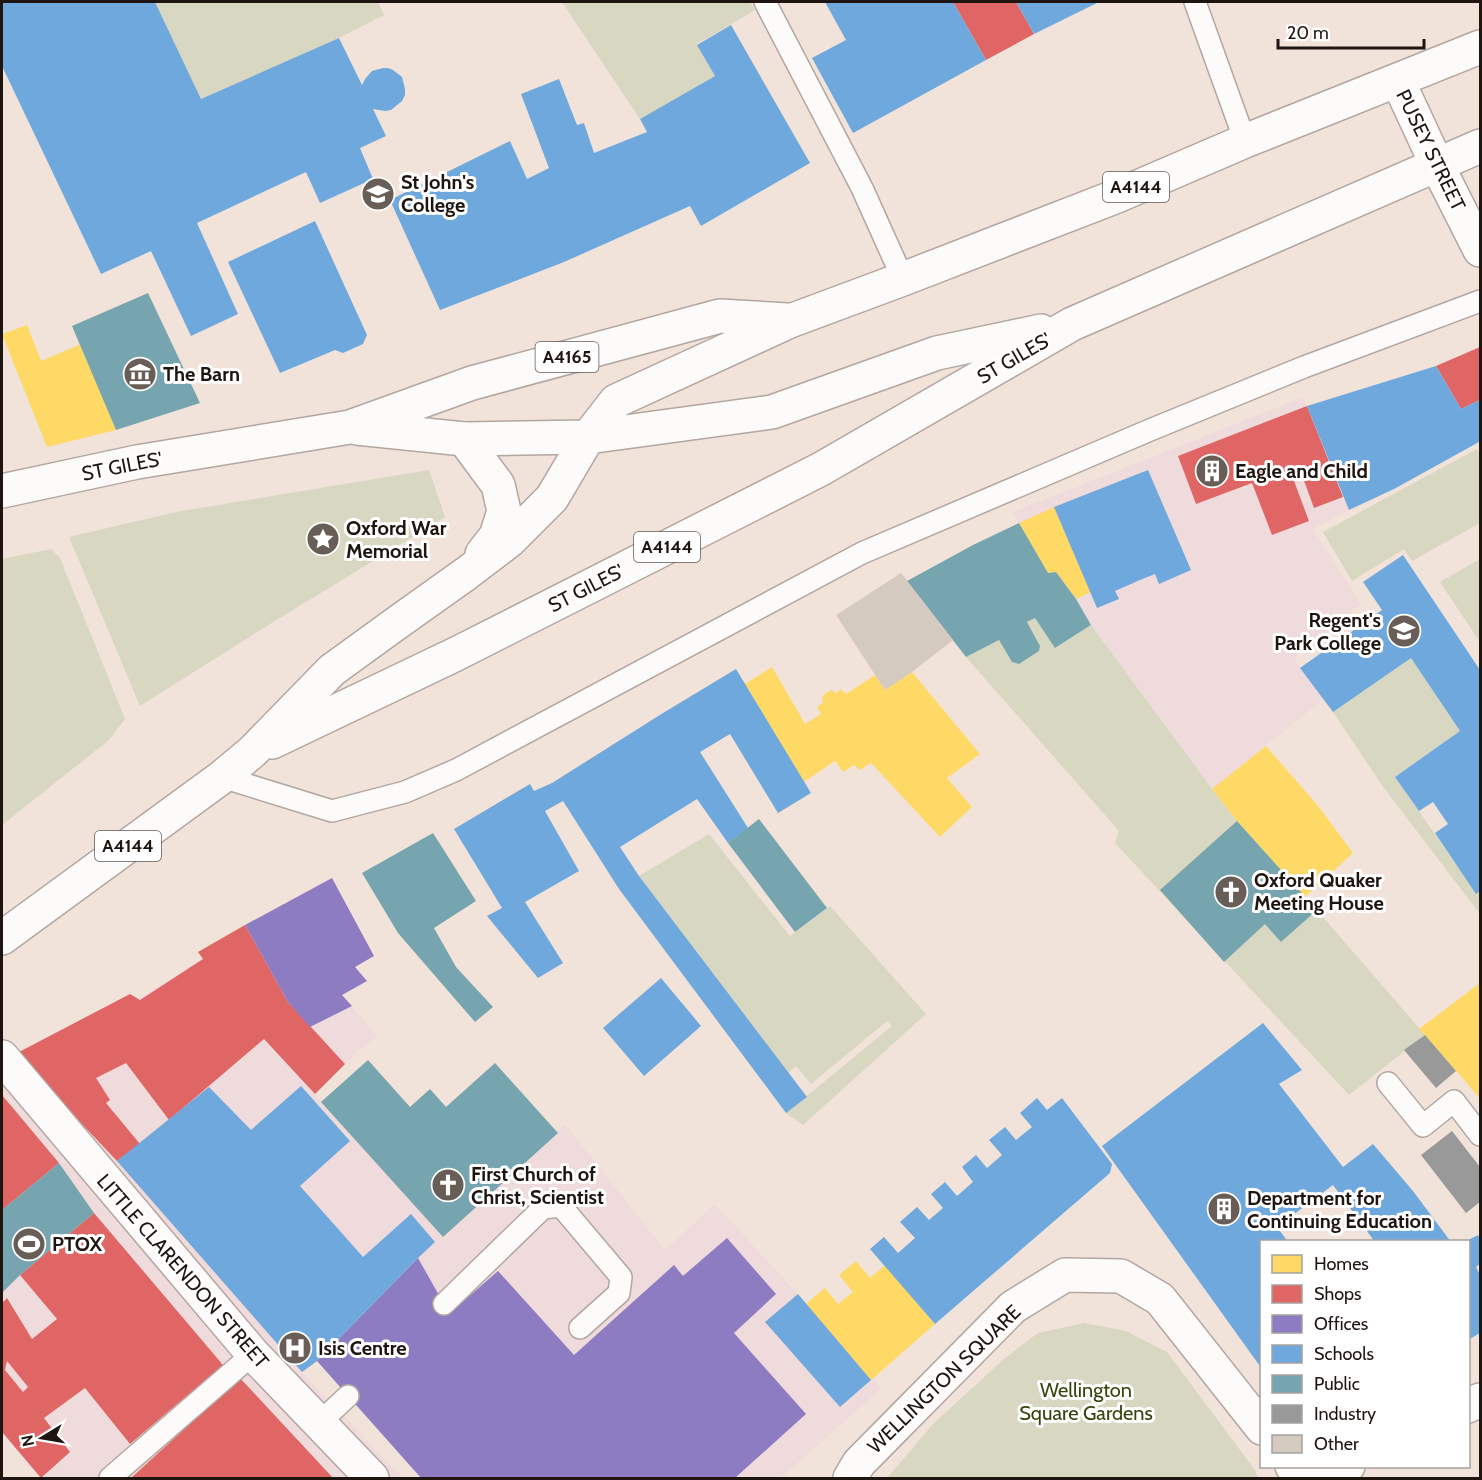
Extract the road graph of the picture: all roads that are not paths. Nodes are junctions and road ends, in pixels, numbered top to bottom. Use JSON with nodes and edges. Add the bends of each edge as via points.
{"nodes":[{"id":1,"x":765,"y":2,"type":"edge"},
{"id":2,"x":1195,"y":2,"type":"edge"},
{"id":3,"x":1480,"y":47,"type":"edge"},
{"id":4,"x":1398,"y":81,"type":"junction"},
{"id":5,"x":1245,"y":141,"type":"junction"},
{"id":6,"x":1480,"y":146,"type":"edge"},
{"id":7,"x":1437,"y":165,"type":"junction"},
{"id":8,"x":1480,"y":250,"type":"edge"},
{"id":9,"x":903,"y":279,"type":"junction"},
{"id":10,"x":1480,"y":301,"type":"edge"},
{"id":11,"x":790,"y":321,"type":"junction"},
{"id":12,"x":1072,"y":324,"type":"junction"},
{"id":13,"x":350,"y":427,"type":"junction"},
{"id":14,"x":588,"y":437,"type":"junction"},
{"id":15,"x":464,"y":439,"type":"junction"},
{"id":16,"x":2,"y":491,"type":"edge"},
{"id":17,"x":467,"y":573,"type":"junction"},
{"id":18,"x":252,"y":752,"type":"junction"},
{"id":19,"x":222,"y":777,"type":"junction"},
{"id":20,"x":2,"y":938,"type":"edge"},
{"id":21,"x":2,"y":1057,"type":"edge"},
{"id":22,"x":1388,"y":1083,"type":"dead end"},
{"id":23,"x":1480,"y":1135,"type":"edge"},
{"id":24,"x":444,"y":1304,"type":"dead end"},
{"id":25,"x":580,"y":1328,"type":"dead end"},
{"id":26,"x":253,"y":1354,"type":"junction"},
{"id":27,"x":348,"y":1396,"type":"dead end"},
{"id":28,"x":319,"y":1423,"type":"junction"},
{"id":29,"x":1260,"y":1425,"type":"edge"},
{"id":30,"x":1346,"y":1468,"type":"edge"},
{"id":31,"x":110,"y":1479,"type":"edge"},
{"id":32,"x":372,"y":1479,"type":"edge"},
{"id":33,"x":850,"y":1479,"type":"edge"},
{"id":34,"x":1324,"y":1479,"type":"edge"}],
"edges":[{"from":1,"to":9,"type":"lane","via":[[862,188]]},
{"from":2,"to":5,"type":"lane"},
{"from":3,"to":4,"type":"main road","name":"ST GILES'","number":"A4144"},
{"from":4,"to":5,"type":"main road","name":"ST GILES'","number":"A4144"},
{"from":4,"to":7,"type":"main road","name":"PUSEY STREET"},
{"from":5,"to":9,"type":"main road","name":"ST GILES'","number":"A4144"},
{"from":6,"to":7,"type":"main road","name":"ST GILES'","number":"A4144"},
{"from":7,"to":8,"type":"main road","name":"PUSEY STREET"},
{"from":7,"to":12,"type":"main road","name":"ST GILES'","number":"A4144"},
{"from":9,"to":11,"type":"main road","name":"ST GILES'","number":"A4144"},
{"from":10,"to":19,"type":"lane","via":[[1293,371],[862,553],[456,770],[405,792],[332,811]]},
{"from":11,"to":13,"type":"main road","name":"ST GILES'","number":"A4165","via":[[720,316],[472,383]]},
{"from":11,"to":14,"type":"main road","name":"ST GILES'","number":"A4144","via":[[616,401]]},
{"from":12,"to":14,"type":"main road","name":"ST GILES'","number":"A4144","via":[[937,353],[772,412]]},
{"from":12,"to":18,"type":"main road","name":"ST GILES'","number":"A4144","via":[[821,469],[456,654]]},
{"from":13,"to":15,"type":"main road","name":"ST GILES'","number":"A4165"},
{"from":13,"to":16,"type":"main road","name":"ST GILES'","number":"A4165","via":[[137,462]]},
{"from":14,"to":15,"type":"main road","name":"ST GILES'","number":"A4144"},
{"from":14,"to":17,"type":"main road","name":"ST GILES'","number":"A4144","via":[[552,498],[510,541]]},
{"from":15,"to":17,"type":"main road","number":"A4144","via":[[498,485],[504,511],[496,536]]},
{"from":17,"to":18,"type":"main road","name":"ST GILES'","number":"A4144","via":[[332,670]]},
{"from":18,"to":19,"type":"main road","name":"ST GILES'","number":"A4144"},
{"from":19,"to":20,"type":"main road","name":"ST GILES'","number":"A4144"},
{"from":21,"to":26,"type":"main road","name":"LITTLE CLARENDON STREET"},
{"from":22,"to":23,"type":"lane","via":[[1423,1126],[1454,1101]]},
{"from":24,"to":25,"type":"lane","via":[[543,1208],[561,1206],[621,1277],[619,1293]]},
{"from":26,"to":28,"type":"main road","name":"LITTLE CLARENDON STREET"},
{"from":26,"to":31,"type":"lane"},
{"from":27,"to":28,"type":"lane"},
{"from":28,"to":32,"type":"main road","name":"LITTLE CLARENDON STREET"},
{"from":29,"to":33,"type":"main road","name":"WELLINGTON SQUARE","via":[[1160,1299],[1121,1276],[1065,1275],[1013,1307],[859,1462]]},
{"from":30,"to":34,"type":"main road"}]}
